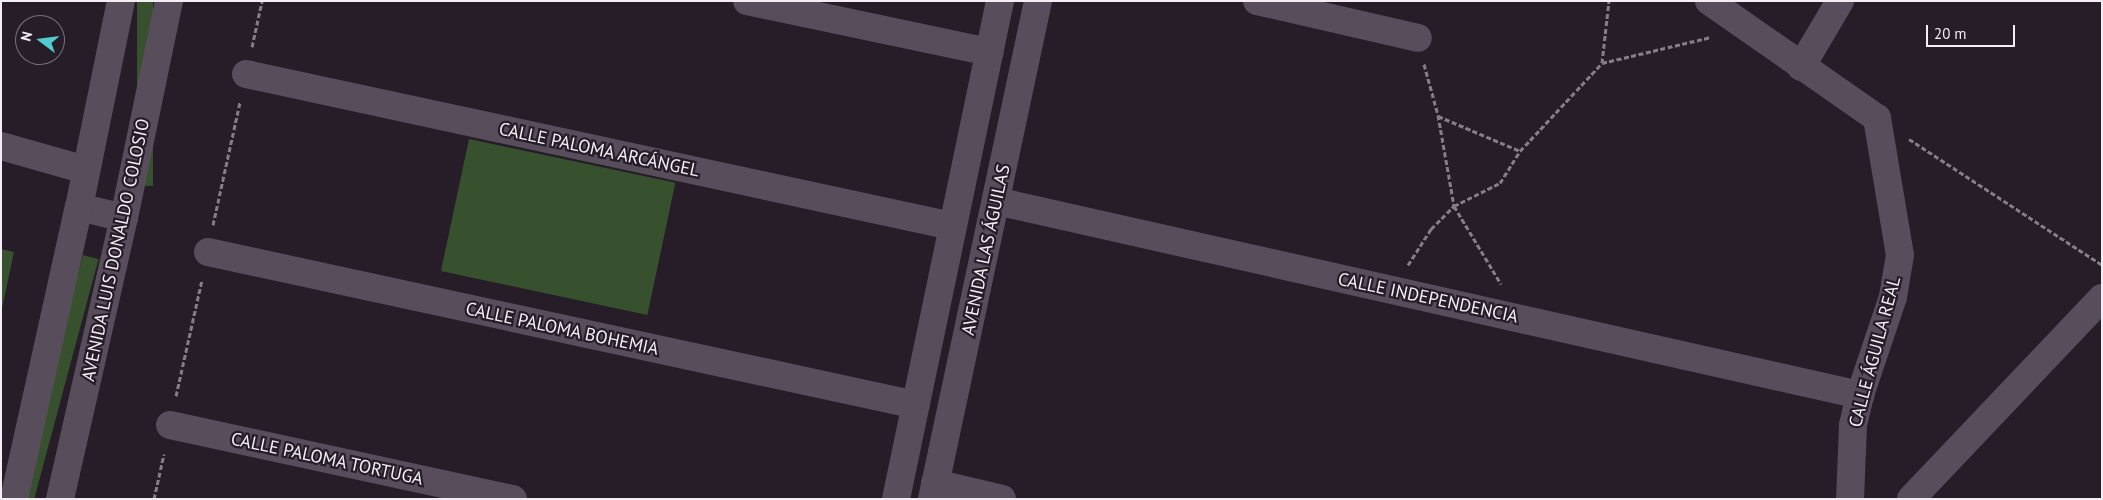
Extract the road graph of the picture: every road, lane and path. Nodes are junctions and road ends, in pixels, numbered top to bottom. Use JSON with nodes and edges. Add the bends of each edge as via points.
{"nodes":[{"id":1,"x":121,"y":1,"type":"edge"},
{"id":2,"x":169,"y":1,"type":"edge"},
{"id":3,"x":747,"y":1,"type":"edge"},
{"id":4,"x":1000,"y":1,"type":"edge"},
{"id":5,"x":1038,"y":1,"type":"edge"},
{"id":6,"x":1257,"y":1,"type":"edge"},
{"id":7,"x":1610,"y":1,"type":"edge"},
{"id":8,"x":1709,"y":1,"type":"edge"},
{"id":9,"x":1840,"y":1,"type":"edge"},
{"id":10,"x":1746,"y":29,"type":"junction"},
{"id":11,"x":1418,"y":38,"type":"joint"},
{"id":12,"x":990,"y":52,"type":"junction"},
{"id":13,"x":1602,"y":63,"type":"junction"},
{"id":14,"x":1801,"y":67,"type":"junction"},
{"id":15,"x":246,"y":74,"type":"dead end"},
{"id":16,"x":1438,"y":116,"type":"junction"},
{"id":17,"x":1877,"y":118,"type":"junction"},
{"id":18,"x":1,"y":146,"type":"edge"},
{"id":19,"x":1520,"y":150,"type":"junction"},
{"id":20,"x":86,"y":170,"type":"junction"},
{"id":21,"x":996,"y":201,"type":"junction"},
{"id":22,"x":1454,"y":206,"type":"junction"},
{"id":23,"x":79,"y":207,"type":"junction"},
{"id":24,"x":124,"y":218,"type":"junction"},
{"id":25,"x":952,"y":226,"type":"junction"},
{"id":26,"x":208,"y":252,"type":"dead end"},
{"id":27,"x":2102,"y":266,"type":"edge"},
{"id":28,"x":1392,"y":291,"type":"junction"},
{"id":29,"x":2102,"y":298,"type":"edge"},
{"id":30,"x":1522,"y":319,"type":"junction"},
{"id":31,"x":1860,"y":395,"type":"junction"},
{"id":32,"x":916,"y":405,"type":"junction"},
{"id":33,"x":170,"y":425,"type":"dead end"},
{"id":34,"x":934,"y":491,"type":"edge"},
{"id":35,"x":14,"y":499,"type":"edge"},
{"id":36,"x":60,"y":499,"type":"edge"},
{"id":37,"x":513,"y":499,"type":"edge"},
{"id":38,"x":896,"y":499,"type":"edge"},
{"id":39,"x":1002,"y":499,"type":"edge"},
{"id":40,"x":1850,"y":499,"type":"edge"},
{"id":41,"x":1911,"y":499,"type":"edge"}],
"edges":[{"from":1,"to":20,"type":"street"},
{"from":2,"to":24,"type":"street","name":"AVENIDA LUIS DONALDO COLOSIO"},
{"from":3,"to":12,"type":"street"},
{"from":4,"to":12,"type":"street"},
{"from":5,"to":21,"type":"street","name":"AVENIDA LAS ÁGUILAS"},
{"from":6,"to":11,"type":"street"},
{"from":7,"to":13,"type":"path"},
{"from":8,"to":10,"type":"street"},
{"from":9,"to":14,"type":"street"},
{"from":10,"to":13,"type":"path"},
{"from":10,"to":14,"type":"street"},
{"from":11,"to":16,"type":"path"},
{"from":12,"to":25,"type":"street"},
{"from":13,"to":19,"type":"path"},
{"from":14,"to":17,"type":"street"},
{"from":15,"to":25,"type":"street","name":"CALLE PALOMA ARCÁNGEL"},
{"from":16,"to":19,"type":"path"},
{"from":16,"to":22,"type":"path"},
{"from":17,"to":27,"type":"path"},
{"from":17,"to":31,"type":"street","name":"CALLE ÁGUILA REAL","via":[[1900,255],[1893,297]]},
{"from":18,"to":20,"type":"street"},
{"from":19,"to":22,"type":"path","via":[[1500,183]]},
{"from":20,"to":23,"type":"street"},
{"from":21,"to":28,"type":"street","name":"CALLE INDEPENDENCIA"},
{"from":21,"to":34,"type":"street","name":"AVENIDA LAS ÁGUILAS"},
{"from":22,"to":28,"type":"path","via":[[1431,229]]},
{"from":22,"to":30,"type":"path"},
{"from":23,"to":24,"type":"street"},
{"from":23,"to":35,"type":"street"},
{"from":24,"to":36,"type":"street","name":"AVENIDA LUIS DONALDO COLOSIO"},
{"from":25,"to":32,"type":"street"},
{"from":26,"to":32,"type":"street","name":"CALLE PALOMA BOHEMIA"},
{"from":28,"to":30,"type":"street","name":"CALLE INDEPENDENCIA"},
{"from":29,"to":41,"type":"street"},
{"from":30,"to":31,"type":"street","name":"CALLE INDEPENDENCIA"},
{"from":31,"to":40,"type":"street","name":"CALLE ÁGUILA REAL","via":[[1853,425]]},
{"from":32,"to":38,"type":"street"},
{"from":33,"to":37,"type":"street","name":"CALLE PALOMA TORTUGA"},
{"from":34,"to":39,"type":"street"}]}
